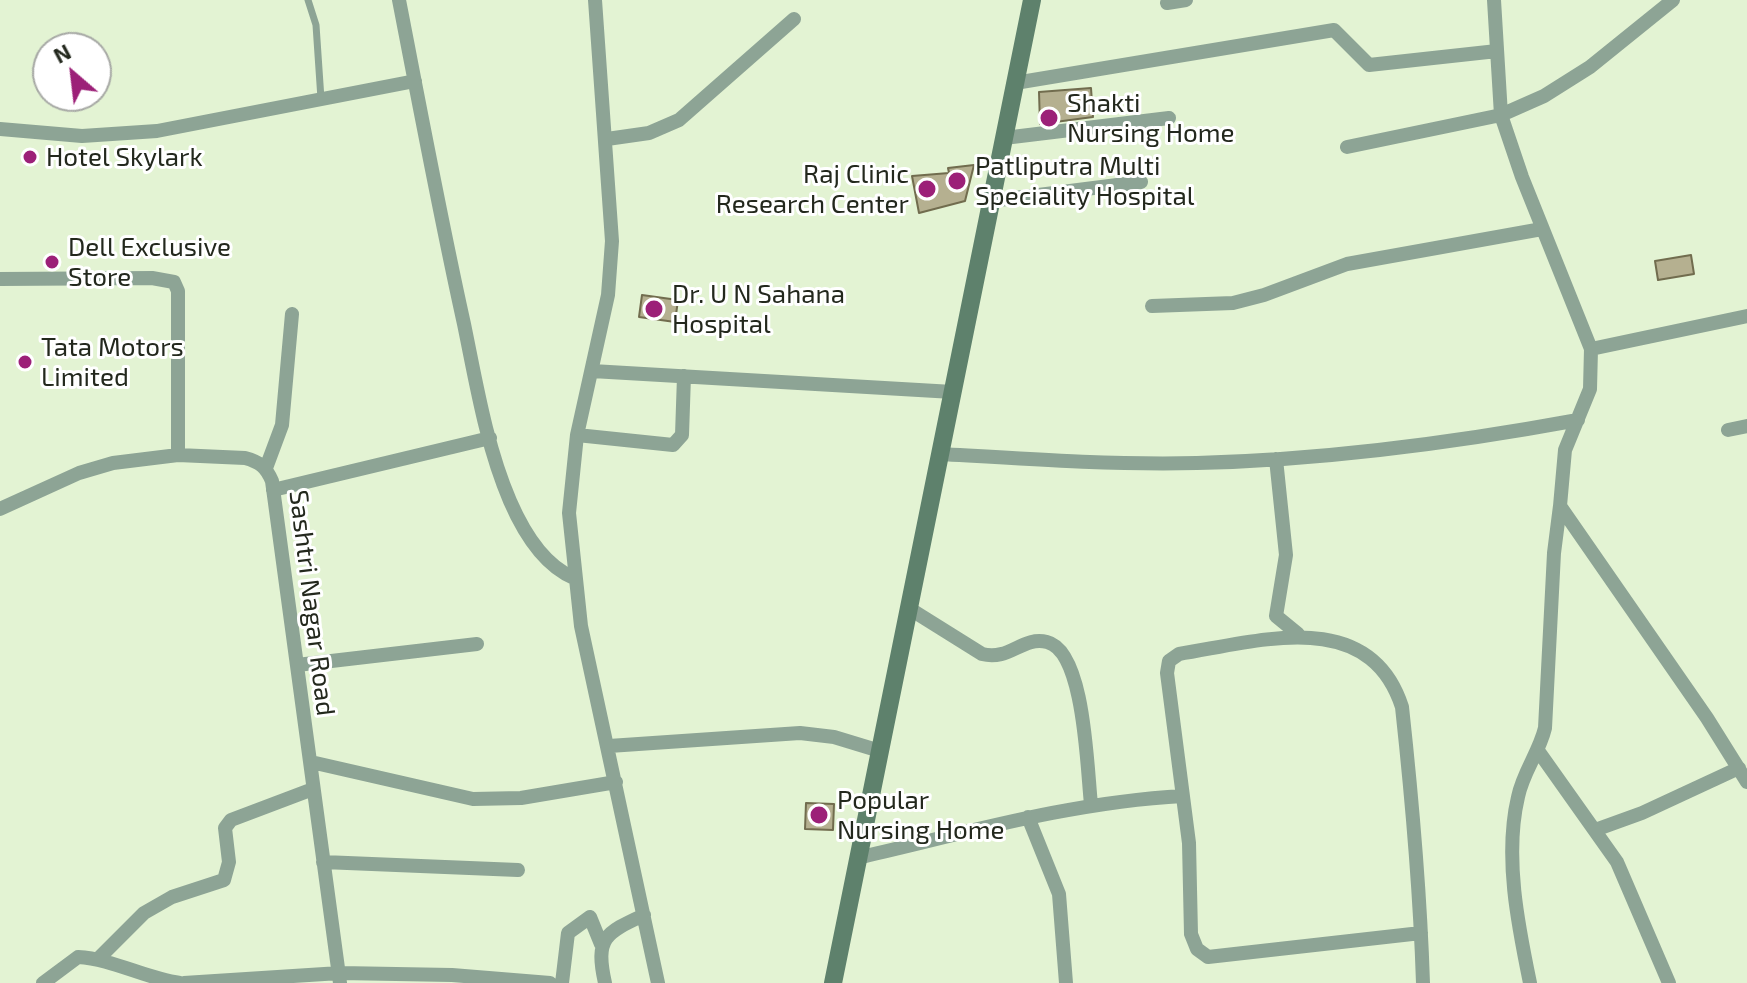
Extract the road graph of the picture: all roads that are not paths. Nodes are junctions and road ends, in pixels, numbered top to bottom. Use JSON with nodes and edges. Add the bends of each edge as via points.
{"nodes":[{"id":1,"x":308,"y":0,"type":"edge"},
{"id":2,"x":399,"y":0,"type":"edge"},
{"id":3,"x":595,"y":0,"type":"edge"},
{"id":4,"x":1032,"y":0,"type":"edge"},
{"id":5,"x":1186,"y":0,"type":"edge"},
{"id":6,"x":1494,"y":0,"type":"edge"},
{"id":7,"x":1673,"y":0,"type":"edge"},
{"id":8,"x":1167,"y":3,"type":"dead end"},
{"id":9,"x":794,"y":19,"type":"dead end"},
{"id":10,"x":1497,"y":51,"type":"junction"},
{"id":11,"x":415,"y":81,"type":"junction"},
{"id":12,"x":1015,"y":83,"type":"junction"},
{"id":13,"x":321,"y":101,"type":"junction"},
{"id":14,"x":1501,"y":115,"type":"junction"},
{"id":15,"x":1169,"y":118,"type":"dead end"},
{"id":16,"x":0,"y":129,"type":"edge"},
{"id":17,"x":1004,"y":138,"type":"junction"},
{"id":18,"x":607,"y":139,"type":"junction"},
{"id":19,"x":1347,"y":147,"type":"dead end"},
{"id":20,"x":1141,"y":182,"type":"dead end"},
{"id":21,"x":991,"y":201,"type":"junction"},
{"id":22,"x":1542,"y":229,"type":"junction"},
{"id":23,"x":0,"y":279,"type":"edge"},
{"id":24,"x":1152,"y":306,"type":"dead end"},
{"id":25,"x":292,"y":314,"type":"dead end"},
{"id":26,"x":1747,"y":316,"type":"edge"},
{"id":27,"x":1591,"y":349,"type":"junction"},
{"id":28,"x":592,"y":371,"type":"junction"},
{"id":29,"x":684,"y":376,"type":"junction"},
{"id":30,"x":953,"y":392,"type":"junction"},
{"id":31,"x":1578,"y":420,"type":"junction"},
{"id":32,"x":1747,"y":426,"type":"edge"},
{"id":33,"x":1728,"y":430,"type":"dead end"},
{"id":34,"x":577,"y":435,"type":"junction"},
{"id":35,"x":490,"y":438,"type":"junction"},
{"id":36,"x":941,"y":454,"type":"junction"},
{"id":37,"x":178,"y":455,"type":"junction"},
{"id":38,"x":1276,"y":459,"type":"junction"},
{"id":39,"x":266,"y":468,"type":"junction"},
{"id":40,"x":273,"y":490,"type":"junction"},
{"id":41,"x":1560,"y":506,"type":"junction"},
{"id":42,"x":0,"y":509,"type":"edge"},
{"id":43,"x":574,"y":578,"type":"junction"},
{"id":44,"x":910,"y":609,"type":"junction"},
{"id":45,"x":1298,"y":634,"type":"junction"},
{"id":46,"x":477,"y":644,"type":"dead end"},
{"id":47,"x":297,"y":665,"type":"junction"},
{"id":48,"x":609,"y":746,"type":"junction"},
{"id":49,"x":880,"y":751,"type":"junction"},
{"id":50,"x":1539,"y":752,"type":"junction"},
{"id":51,"x":311,"y":762,"type":"junction"},
{"id":52,"x":1739,"y":768,"type":"junction"},
{"id":53,"x":616,"y":782,"type":"junction"},
{"id":54,"x":1747,"y":782,"type":"edge"},
{"id":55,"x":313,"y":789,"type":"junction"},
{"id":56,"x":1183,"y":796,"type":"junction"},
{"id":57,"x":1091,"y":804,"type":"junction"},
{"id":58,"x":1028,"y":817,"type":"junction"},
{"id":59,"x":1595,"y":830,"type":"junction"},
{"id":60,"x":857,"y":858,"type":"junction"},
{"id":61,"x":323,"y":862,"type":"junction"},
{"id":62,"x":518,"y":870,"type":"dead end"},
{"id":63,"x":644,"y":915,"type":"junction"},
{"id":64,"x":1421,"y":933,"type":"junction"},
{"id":65,"x":601,"y":944,"type":"junction"},
{"id":66,"x":99,"y":958,"type":"junction"},
{"id":67,"x":340,"y":978,"type":"edge"},
{"id":68,"x":43,"y":983,"type":"edge"},
{"id":69,"x":182,"y":983,"type":"edge"},
{"id":70,"x":550,"y":983,"type":"edge"},
{"id":71,"x":562,"y":983,"type":"edge"},
{"id":72,"x":605,"y":983,"type":"edge"},
{"id":73,"x":658,"y":983,"type":"edge"},
{"id":74,"x":833,"y":983,"type":"edge"},
{"id":75,"x":1066,"y":983,"type":"edge"},
{"id":76,"x":1423,"y":983,"type":"edge"},
{"id":77,"x":1530,"y":983,"type":"edge"},
{"id":78,"x":1669,"y":983,"type":"edge"}],
"edges":[{"from":1,"to":13,"type":"lane","via":[[316,25]]},
{"from":2,"to":11,"type":"street"},
{"from":3,"to":18,"type":"street"},
{"from":4,"to":12,"type":"main road"},
{"from":5,"to":8,"type":"street"},
{"from":6,"to":10,"type":"street"},
{"from":7,"to":14,"type":"street","via":[[1590,67]]},
{"from":9,"to":18,"type":"street","via":[[679,120],[649,133]]},
{"from":10,"to":12,"type":"street","via":[[1369,65],[1334,30]]},
{"from":10,"to":14,"type":"street"},
{"from":11,"to":13,"type":"street"},
{"from":11,"to":35,"type":"street"},
{"from":12,"to":17,"type":"main road"},
{"from":13,"to":16,"type":"street","via":[[157,131],[82,136]]},
{"from":14,"to":19,"type":"street"},
{"from":14,"to":22,"type":"street"},
{"from":15,"to":17,"type":"street"},
{"from":17,"to":21,"type":"main road"},
{"from":18,"to":28,"type":"street","via":[[612,241],[608,295]]},
{"from":20,"to":21,"type":"street"},
{"from":21,"to":30,"type":"main road"},
{"from":22,"to":24,"type":"street","via":[[1347,264],[1233,303]]},
{"from":22,"to":27,"type":"street"},
{"from":23,"to":37,"type":"street","via":[[174,282]]},
{"from":25,"to":39,"type":"street","via":[[282,425]]},
{"from":26,"to":27,"type":"street"},
{"from":27,"to":31,"type":"street","via":[[1590,389]]},
{"from":28,"to":29,"type":"street"},
{"from":28,"to":34,"type":"street"},
{"from":29,"to":30,"type":"street"},
{"from":29,"to":34,"type":"street","via":[[682,435],[673,445]]},
{"from":30,"to":36,"type":"main road"},
{"from":31,"to":38,"type":"street"},
{"from":31,"to":41,"type":"street","via":[[1565,450]]},
{"from":32,"to":33,"type":"street"},
{"from":34,"to":43,"type":"street","via":[[569,513]]},
{"from":35,"to":40,"type":"street"},
{"from":35,"to":43,"type":"street","via":[[510,502],[533,543],[558,572]]},
{"from":36,"to":38,"type":"street","via":[[1089,462]]},
{"from":36,"to":44,"type":"main road"},
{"from":37,"to":39,"type":"street","name":"Sashtri Nagar Road","via":[[245,458]]},
{"from":37,"to":42,"type":"street","name":"Sashtri Nagar Road","via":[[102,466]]},
{"from":38,"to":45,"type":"street","via":[[1286,555],[1276,616]]},
{"from":39,"to":40,"type":"street","name":"Sashtri Nagar Road"},
{"from":40,"to":47,"type":"street","name":"Sashtri Nagar Road"},
{"from":41,"to":50,"type":"street"},
{"from":41,"to":52,"type":"street"},
{"from":43,"to":48,"type":"street"},
{"from":44,"to":49,"type":"main road"},
{"from":44,"to":57,"type":"street","via":[[982,654],[994,657],[1035,642],[1061,650],[1071,665],[1077,692]]},
{"from":45,"to":56,"type":"street","via":[[1179,654],[1169,661]]},
{"from":45,"to":64,"type":"street","via":[[1349,646],[1396,687]]},
{"from":46,"to":47,"type":"street"},
{"from":47,"to":51,"type":"street","name":"Sashtri Nagar Road"},
{"from":48,"to":49,"type":"street","via":[[800,733]]},
{"from":48,"to":53,"type":"street"},
{"from":49,"to":60,"type":"main road"},
{"from":50,"to":59,"type":"street"},
{"from":50,"to":77,"type":"street","via":[[1517,798],[1515,827],[1517,914]]},
{"from":51,"to":53,"type":"street","via":[[473,799],[521,798]]},
{"from":51,"to":55,"type":"street","name":"Sashtri Nagar Road"},
{"from":52,"to":54,"type":"street"},
{"from":52,"to":59,"type":"street"},
{"from":53,"to":63,"type":"street"},
{"from":55,"to":61,"type":"street","name":"Sashtri Nagar Road"},
{"from":55,"to":66,"type":"street","via":[[231,820],[225,828],[229,872],[224,880],[158,904]]},
{"from":56,"to":57,"type":"street"},
{"from":56,"to":64,"type":"street","via":[[1191,934],[1197,949],[1208,957]]},
{"from":57,"to":58,"type":"street"},
{"from":58,"to":60,"type":"street"},
{"from":58,"to":75,"type":"street","via":[[1061,902]]},
{"from":59,"to":78,"type":"street","via":[[1635,899]]},
{"from":60,"to":74,"type":"main road"},
{"from":61,"to":62,"type":"street"},
{"from":61,"to":67,"type":"street","name":"Sashtri Nagar Road"},
{"from":63,"to":65,"type":"street","via":[[611,930]]},
{"from":63,"to":73,"type":"street"},
{"from":64,"to":76,"type":"street"},
{"from":65,"to":71,"type":"street","via":[[590,917],[568,933]]},
{"from":65,"to":72,"type":"street"},
{"from":66,"to":68,"type":"street","via":[[78,957]]},
{"from":66,"to":69,"type":"street","via":[[154,979]]},
{"from":67,"to":69,"type":"street"},
{"from":67,"to":70,"type":"street","via":[[452,975]]}]}
